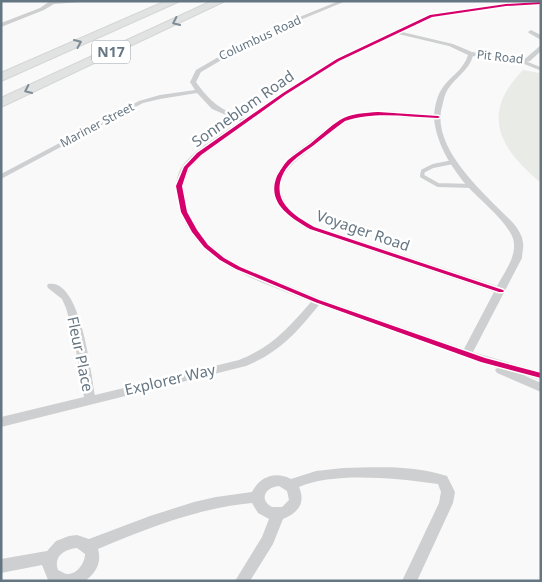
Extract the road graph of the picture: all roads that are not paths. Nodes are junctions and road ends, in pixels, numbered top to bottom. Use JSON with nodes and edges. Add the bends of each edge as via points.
{"nodes":[{"id":1,"x":92,"y":1,"type":"edge"},
{"id":2,"x":175,"y":1,"type":"edge"},
{"id":3,"x":220,"y":1,"type":"edge"},
{"id":4,"x":344,"y":1,"type":"edge"},
{"id":5,"x":53,"y":2,"type":"edge"},
{"id":6,"x":541,"y":3,"type":"edge"},
{"id":7,"x":1,"y":25,"type":"edge"},
{"id":8,"x":397,"y":32,"type":"junction"},
{"id":9,"x":531,"y":32,"type":"dead end"},
{"id":10,"x":541,"y":38,"type":"edge"},
{"id":11,"x":541,"y":47,"type":"edge"},
{"id":12,"x":471,"y":54,"type":"junction"},
{"id":13,"x":521,"y":61,"type":"junction"},
{"id":14,"x":541,"y":69,"type":"edge"},
{"id":15,"x":1,"y":77,"type":"edge"},
{"id":16,"x":200,"y":92,"type":"junction"},
{"id":17,"x":1,"y":103,"type":"edge"},
{"id":18,"x":438,"y":118,"type":"junction"},
{"id":19,"x":246,"y":121,"type":"junction"},
{"id":20,"x":454,"y":162,"type":"junction"},
{"id":21,"x":1,"y":177,"type":"edge"},
{"id":22,"x":472,"y":186,"type":"junction"},
{"id":23,"x":52,"y":286,"type":"dead end"},
{"id":24,"x":501,"y":291,"type":"junction"},
{"id":25,"x":317,"y":301,"type":"junction"},
{"id":26,"x":467,"y":354,"type":"junction"},
{"id":27,"x":482,"y":360,"type":"junction"},
{"id":28,"x":541,"y":376,"type":"edge"},
{"id":29,"x":541,"y":388,"type":"edge"},
{"id":30,"x":90,"y":400,"type":"junction"},
{"id":31,"x":1,"y":422,"type":"edge"},
{"id":32,"x":291,"y":485,"type":"junction"},
{"id":33,"x":256,"y":496,"type":"junction"},
{"id":34,"x":278,"y":514,"type":"junction"},
{"id":35,"x":89,"y":546,"type":"junction"},
{"id":36,"x":50,"y":557,"type":"junction"},
{"id":37,"x":1,"y":566,"type":"edge"},
{"id":38,"x":69,"y":581,"type":"edge"},
{"id":39,"x":242,"y":581,"type":"edge"},
{"id":40,"x":409,"y":581,"type":"edge"}],
"edges":[{"from":1,"to":5,"type":"street"},
{"from":15,"to":2,"type":"highway","number":"N17","one_way":true},
{"from":3,"to":17,"type":"highway","number":"N17","one_way":true},
{"from":4,"to":16,"type":"street","name":"Columbus Road","via":[[262,34],[210,62],[195,75],[193,82]]},
{"from":5,"to":7,"type":"street"},
{"from":6,"to":8,"type":"street","name":"Sonneblom Road","via":[[477,6],[431,16]]},
{"from":8,"to":12,"type":"street","name":"Pit Road","via":[[451,45]]},
{"from":8,"to":19,"type":"street","name":"Sonneblom Road","via":[[321,69]]},
{"from":9,"to":10,"type":"street","name":"Pit Road"},
{"from":11,"to":13,"type":"street","name":"Pit Road","via":[[528,60]]},
{"from":12,"to":13,"type":"street","name":"Pit Road"},
{"from":12,"to":18,"type":"street","via":[[467,64],[442,93]]},
{"from":13,"to":14,"type":"lane"},
{"from":16,"to":19,"type":"street","via":[[215,110]]},
{"from":16,"to":21,"type":"street","name":"Mariner Street","via":[[141,102]]},
{"from":18,"to":20,"type":"street","via":[[443,144]]},
{"from":18,"to":24,"type":"street","name":"Voyager Road","via":[[351,116],[282,169],[277,178],[277,197],[289,213],[321,231]]},
{"from":19,"to":25,"type":"street","name":"Sonneblom Road","via":[[186,167],[179,186],[184,212],[200,238],[222,259]]},
{"from":20,"to":22,"type":"street"},
{"from":20,"to":22,"type":"lane","via":[[427,168],[422,171],[422,176],[442,185]]},
{"from":22,"to":24,"type":"street","via":[[512,227],[519,242],[517,258]]},
{"from":23,"to":30,"type":"street","name":"Fleur Place","via":[[69,303]]},
{"from":24,"to":26,"type":"street"},
{"from":25,"to":26,"type":"street","name":"Sonneblom Road"},
{"from":25,"to":30,"type":"street","name":"Explorer Way","via":[[276,347],[258,358]]},
{"from":26,"to":27,"type":"street","name":"Sonneblom Road"},
{"from":27,"to":28,"type":"street","name":"Sonneblom Road"},
{"from":27,"to":29,"type":"street","name":"Sonneblom Road"},
{"from":30,"to":31,"type":"street","name":"Explorer Way"},
{"from":32,"to":33,"type":"street","via":[[280,480],[267,482]]},
{"from":32,"to":34,"type":"street","via":[[296,495],[294,506]]},
{"from":32,"to":40,"type":"street","via":[[306,478],[329,474],[431,476],[442,480],[448,492],[446,503]]},
{"from":33,"to":34,"type":"street","via":[[260,507],[271,514]]},
{"from":33,"to":35,"type":"street","via":[[210,504]]},
{"from":34,"to":39,"type":"street","via":[[268,540]]},
{"from":35,"to":36,"type":"street","via":[[83,542],[69,542],[61,545]]},
{"from":35,"to":38,"type":"street","via":[[93,556],[89,568],[79,578]]},
{"from":36,"to":37,"type":"street"},
{"from":36,"to":38,"type":"street","via":[[50,572],[56,578]]}]}
